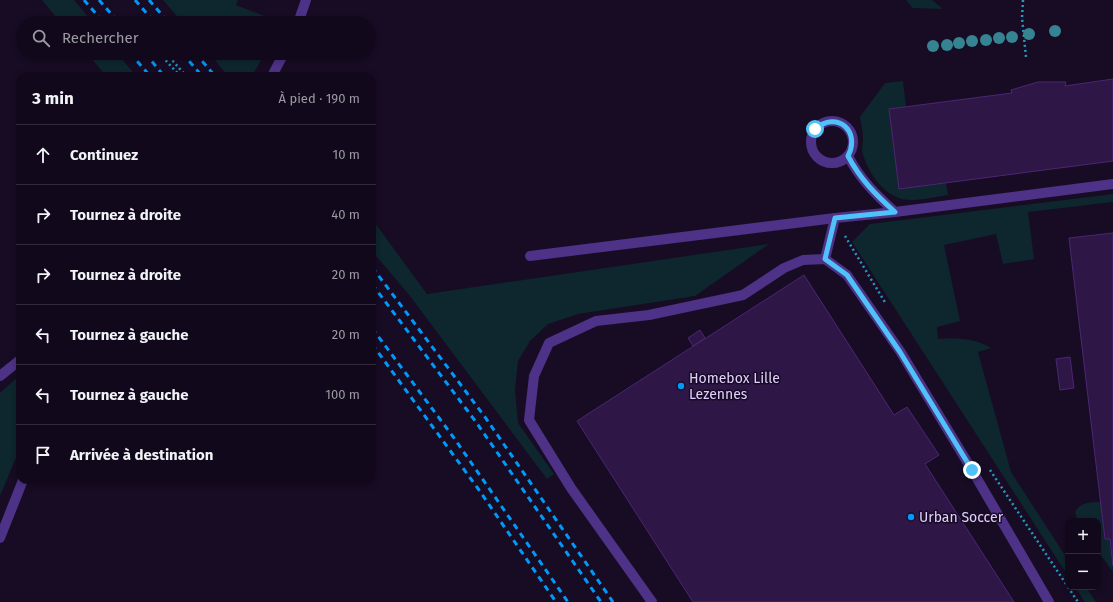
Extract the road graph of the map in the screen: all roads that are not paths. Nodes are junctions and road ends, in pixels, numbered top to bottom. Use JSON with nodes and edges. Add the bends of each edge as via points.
{"nodes":[{"id":1,"x":306,"y":0,"type":"edge"},
{"id":2,"x":300,"y":16,"type":"edge"},
{"id":3,"x":280,"y":60,"type":"edge"},
{"id":4,"x":274,"y":72,"type":"edge"},
{"id":5,"x":848,"y":156,"type":"junction"},
{"id":6,"x":1113,"y":184,"type":"edge"},
{"id":7,"x":895,"y":212,"type":"junction"},
{"id":8,"x":835,"y":218,"type":"junction"},
{"id":9,"x":530,"y":256,"type":"dead end"},
{"id":10,"x":825,"y":259,"type":"junction"},
{"id":11,"x":16,"y":363,"type":"edge"},
{"id":12,"x":0,"y":376,"type":"edge"},
{"id":13,"x":21,"y":484,"type":"edge"},
{"id":14,"x":0,"y":538,"type":"edge"},
{"id":15,"x":652,"y":602,"type":"edge"},
{"id":16,"x":1049,"y":602,"type":"edge"}],
"edges":[{"from":1,"to":2,"type":"street"},
{"from":3,"to":4,"type":"street"},
{"from":5,"to":5,"type":"street","via":[[853,140],[844,126],[839,122],[826,122],[815,129],[810,143],[815,156],[828,163],[836,163]]},
{"from":5,"to":7,"type":"street","via":[[872,191]]},
{"from":6,"to":7,"type":"street"},
{"from":7,"to":8,"type":"street"},
{"from":8,"to":9,"type":"street"},
{"from":8,"to":10,"type":"street"},
{"from":10,"to":15,"type":"street","via":[[803,260],[784,268],[743,295],[649,314],[596,321],[550,343],[534,376],[529,420],[571,488]]},
{"from":10,"to":16,"type":"street","via":[[847,275],[900,352]]},
{"from":11,"to":12,"type":"street"},
{"from":13,"to":14,"type":"street"}]}
